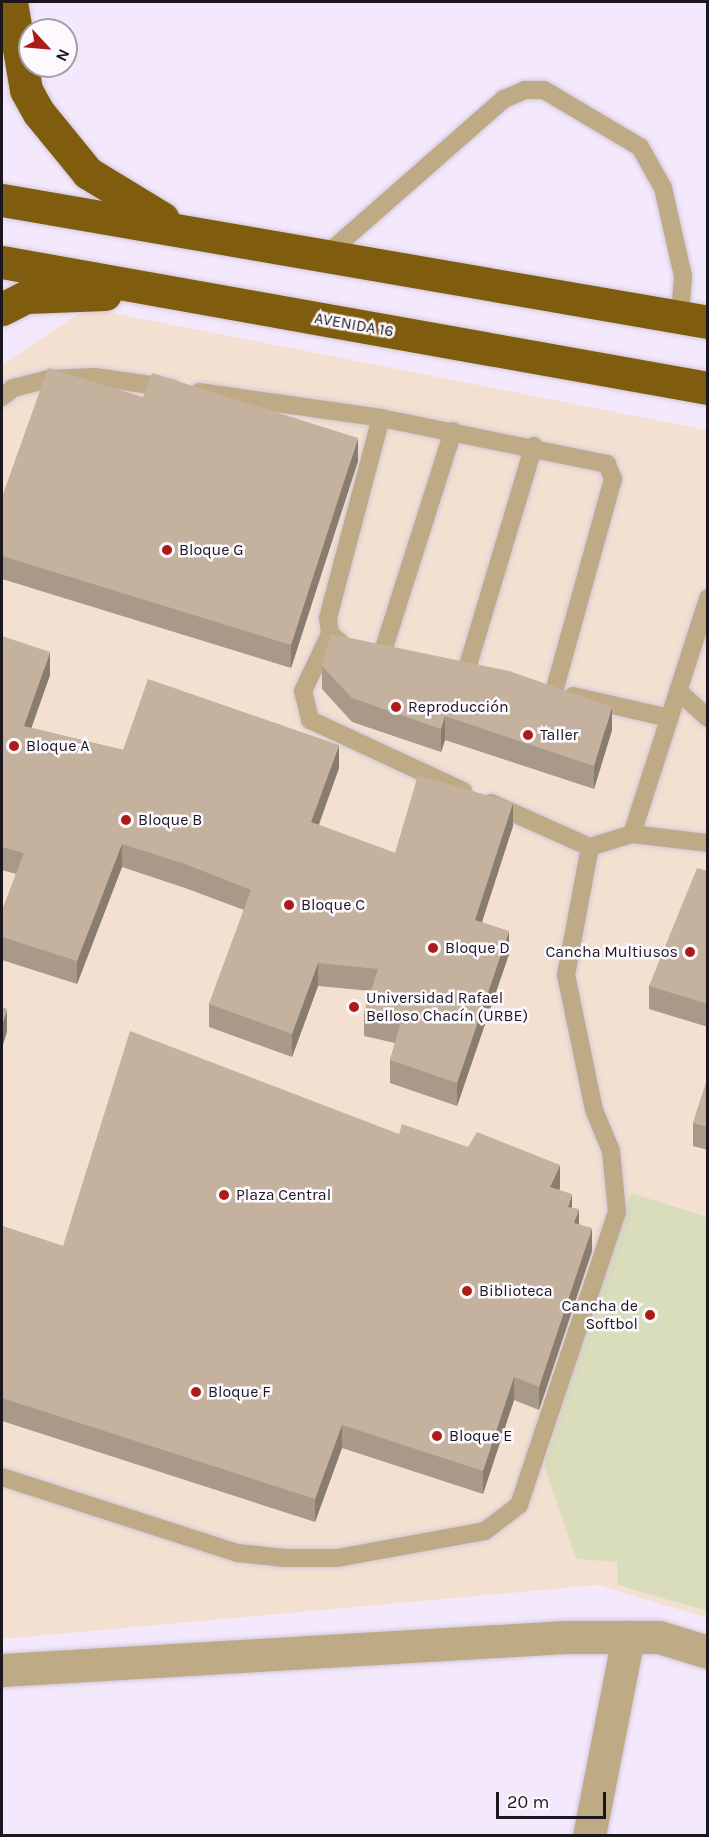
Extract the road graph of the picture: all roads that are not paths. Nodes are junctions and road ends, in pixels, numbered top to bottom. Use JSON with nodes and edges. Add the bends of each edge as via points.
{"nodes":[{"id":1,"x":10,"y":2,"type":"edge"},
{"id":2,"x":2,"y":28,"type":"edge"},
{"id":3,"x":2,"y":200,"type":"edge"},
{"id":4,"x":190,"y":232,"type":"junction"},
{"id":5,"x":325,"y":256,"type":"junction"},
{"id":6,"x":2,"y":262,"type":"edge"},
{"id":7,"x":169,"y":292,"type":"junction"},
{"id":8,"x":2,"y":309,"type":"edge"},
{"id":9,"x":694,"y":320,"type":"edge"},
{"id":10,"x":708,"y":388,"type":"edge"},
{"id":11,"x":2,"y":398,"type":"edge"},
{"id":12,"x":381,"y":418,"type":"junction"},
{"id":13,"x":453,"y":431,"type":"junction"},
{"id":14,"x":534,"y":446,"type":"junction"},
{"id":15,"x":708,"y":598,"type":"edge"},
{"id":16,"x":330,"y":634,"type":"junction"},
{"id":17,"x":382,"y":654,"type":"junction"},
{"id":18,"x":403,"y":659,"type":"edge"},
{"id":19,"x":445,"y":668,"type":"edge"},
{"id":20,"x":466,"y":672,"type":"junction"},
{"id":21,"x":488,"y":677,"type":"edge"},
{"id":22,"x":532,"y":687,"type":"edge"},
{"id":23,"x":554,"y":692,"type":"junction"},
{"id":24,"x":678,"y":692,"type":"junction"},
{"id":25,"x":669,"y":718,"type":"junction"},
{"id":26,"x":708,"y":718,"type":"edge"},
{"id":27,"x":632,"y":834,"type":"junction"},
{"id":28,"x":708,"y":843,"type":"edge"},
{"id":29,"x":590,"y":847,"type":"junction"},
{"id":30,"x":2,"y":1477,"type":"edge"},
{"id":31,"x":628,"y":1637,"type":"junction"},
{"id":32,"x":708,"y":1652,"type":"edge"},
{"id":33,"x":2,"y":1670,"type":"edge"},
{"id":34,"x":589,"y":1836,"type":"edge"}],
"edges":[{"from":1,"to":2,"type":"highway"},
{"from":1,"to":4,"type":"highway","via":[[26,90],[61,144],[88,173],[127,200]]},
{"from":3,"to":4,"type":"highway"},
{"from":4,"to":5,"type":"highway"},
{"from":5,"to":9,"type":"highway"},
{"from":5,"to":9,"type":"lane","via":[[504,99],[525,90],[544,90],[640,147],[663,188]]},
{"from":6,"to":7,"type":"highway","name":"AVENIDA 16"},
{"from":7,"to":8,"type":"highway","via":[[26,297]]},
{"from":7,"to":10,"type":"highway","name":"AVENIDA 16"},
{"from":11,"to":12,"type":"lane","via":[[14,388],[48,379],[95,377]]},
{"from":12,"to":13,"type":"lane"},
{"from":12,"to":16,"type":"lane","via":[[328,618]]},
{"from":13,"to":14,"type":"lane"},
{"from":13,"to":17,"type":"lane"},
{"from":14,"to":20,"type":"lane"},
{"from":14,"to":23,"type":"lane","via":[[607,464],[614,479]]},
{"from":15,"to":24,"type":"lane"},
{"from":16,"to":17,"type":"lane","via":[[344,646]]},
{"from":16,"to":29,"type":"lane","via":[[303,691],[310,720],[319,728]]},
{"from":17,"to":18,"type":"lane"},
{"from":19,"to":20,"type":"lane"},
{"from":20,"to":21,"type":"lane"},
{"from":22,"to":23,"type":"lane"},
{"from":23,"to":25,"type":"lane"},
{"from":24,"to":25,"type":"lane"},
{"from":24,"to":26,"type":"lane"},
{"from":25,"to":27,"type":"lane"},
{"from":27,"to":28,"type":"lane"},
{"from":27,"to":29,"type":"lane"},
{"from":29,"to":30,"type":"lane","via":[[566,975],[594,1110],[611,1151],[617,1212],[519,1505],[485,1531],[337,1558],[285,1558],[238,1553]]},
{"from":31,"to":32,"type":"street","via":[[659,1637]]},
{"from":31,"to":33,"type":"street"},
{"from":31,"to":34,"type":"street"}]}
